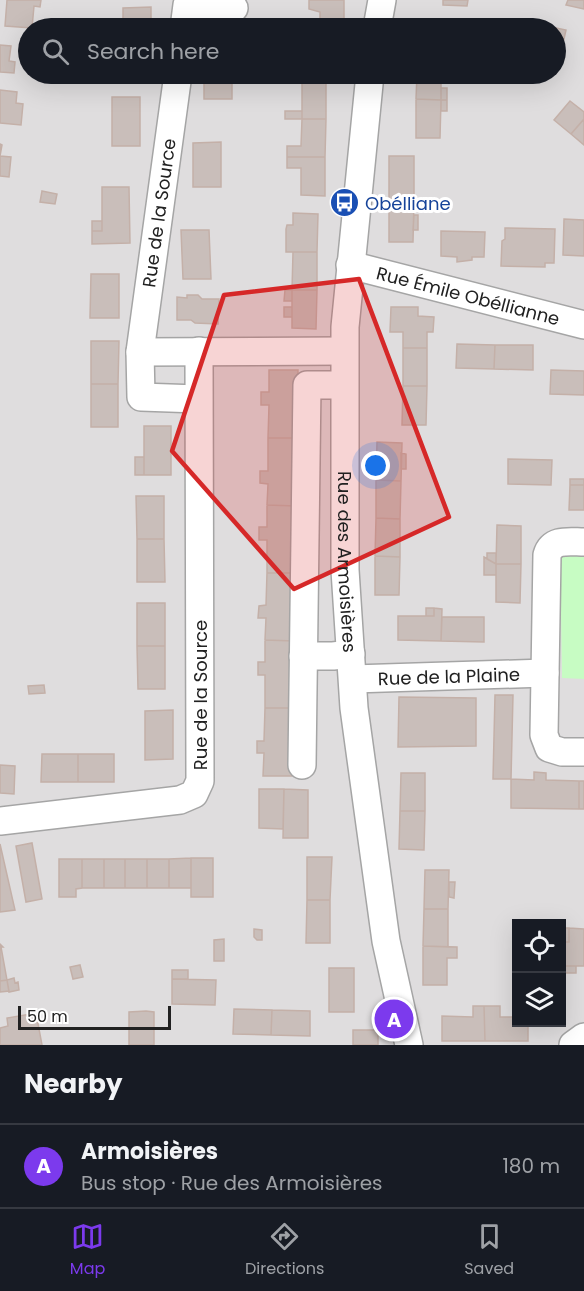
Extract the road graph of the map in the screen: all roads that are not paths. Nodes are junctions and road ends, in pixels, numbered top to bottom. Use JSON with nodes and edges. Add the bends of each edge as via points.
{"nodes":[{"id":1,"x":382,"y":0,"type":"edge"},
{"id":2,"x":234,"y":8,"type":"dead end"},
{"id":3,"x":185,"y":18,"type":"edge"},
{"id":4,"x":379,"y":18,"type":"edge"},
{"id":5,"x":177,"y":84,"type":"edge"},
{"id":6,"x":369,"y":84,"type":"edge"},
{"id":7,"x":350,"y":265,"type":"junction"},
{"id":8,"x":584,"y":325,"type":"edge"},
{"id":9,"x":199,"y":351,"type":"junction"},
{"id":10,"x":344,"y":351,"type":"junction"},
{"id":11,"x":141,"y":352,"type":"junction"},
{"id":12,"x":344,"y":385,"type":"junction"},
{"id":13,"x":198,"y":399,"type":"junction"},
{"id":14,"x":344,"y":518,"type":"junction"},
{"id":15,"x":305,"y":519,"type":"junction"},
{"id":16,"x":584,"y":542,"type":"edge"},
{"id":17,"x":303,"y":656,"type":"junction"},
{"id":18,"x":352,"y":666,"type":"junction"},
{"id":19,"x":545,"y":674,"type":"junction"},
{"id":20,"x":584,"y":752,"type":"edge"},
{"id":21,"x":302,"y":765,"type":"dead end"},
{"id":22,"x":0,"y":821,"type":"edge"},
{"id":23,"x":584,"y":1037,"type":"edge"},
{"id":24,"x":409,"y":1045,"type":"edge"},
{"id":25,"x":573,"y":1045,"type":"edge"}],
"edges":[{"from":1,"to":4,"type":"street"},
{"from":2,"to":3,"type":"street","via":[[187,5]]},
{"from":5,"to":11,"type":"street","name":"Rue de la Source"},
{"from":6,"to":7,"type":"street","name":"Rue des Armoisières"},
{"from":7,"to":8,"type":"street","name":"Rue Émile Obéllianne"},
{"from":7,"to":10,"type":"street","name":"Rue des Armoisières"},
{"from":9,"to":10,"type":"street"},
{"from":9,"to":11,"type":"street"},
{"from":9,"to":13,"type":"street","name":"Rue de la Source"},
{"from":10,"to":12,"type":"street","name":"Rue des Armoisières"},
{"from":11,"to":13,"type":"street","name":"Rue de la Source","via":[[141,397]]},
{"from":12,"to":14,"type":"street","name":"Rue des Armoisières"},
{"from":12,"to":15,"type":"street","via":[[307,385]]},
{"from":13,"to":22,"type":"street","name":"Rue de la Source","via":[[200,781],[194,794],[180,800]]},
{"from":14,"to":15,"type":"street"},
{"from":14,"to":18,"type":"street","name":"Rue des Armoisières"},
{"from":15,"to":17,"type":"street"},
{"from":16,"to":19,"type":"street","name":"Rue de la Plaine","via":[[556,543],[549,549]]},
{"from":17,"to":18,"type":"street","name":"Rue de la Plaine","via":[[333,656]]},
{"from":17,"to":21,"type":"street"},
{"from":18,"to":19,"type":"street","name":"Rue de la Plaine"},
{"from":18,"to":24,"type":"street","name":"Rue des Armoisières","via":[[354,708],[386,941]]},
{"from":19,"to":20,"type":"street","name":"Rue de la Plaine","via":[[546,742],[554,751]]},
{"from":23,"to":25,"type":"street"}]}
